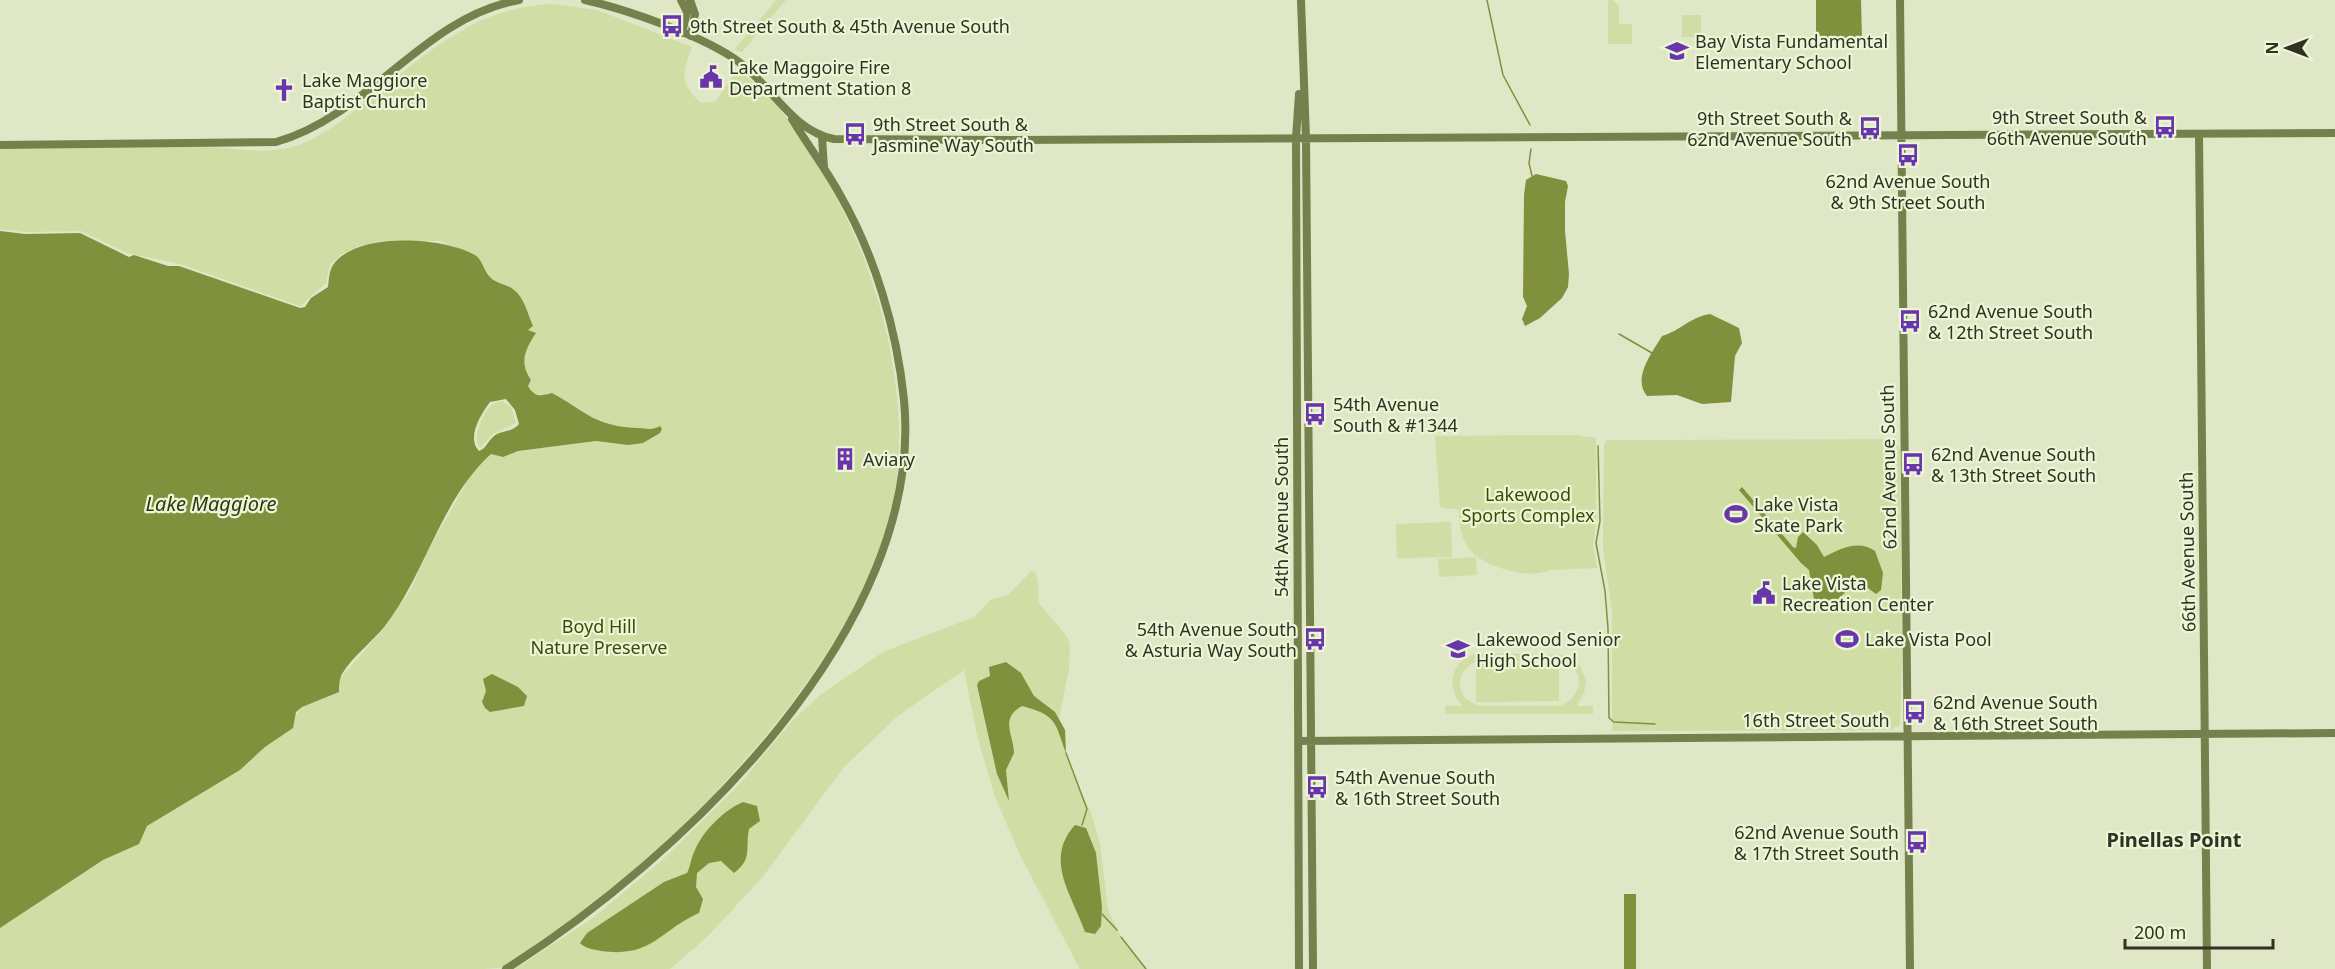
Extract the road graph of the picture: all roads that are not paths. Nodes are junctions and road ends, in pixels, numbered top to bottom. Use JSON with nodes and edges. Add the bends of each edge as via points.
{"nodes":[{"id":1,"x":519,"y":0,"type":"edge"},
{"id":2,"x":585,"y":0,"type":"edge"},
{"id":3,"x":681,"y":0,"type":"edge"},
{"id":4,"x":690,"y":0,"type":"edge"},
{"id":5,"x":1301,"y":0,"type":"edge"},
{"id":6,"x":1900,"y":0,"type":"edge"},
{"id":7,"x":682,"y":33,"type":"junction"},
{"id":8,"x":691,"y":36,"type":"junction"},
{"id":9,"x":1302,"y":64,"type":"junction"},
{"id":10,"x":784,"y":106,"type":"junction"},
{"id":11,"x":2335,"y":133,"type":"edge"},
{"id":12,"x":1900,"y":134,"type":"junction"},
{"id":13,"x":2199,"y":134,"type":"junction"},
{"id":14,"x":822,"y":136,"type":"junction"},
{"id":15,"x":1296,"y":138,"type":"junction"},
{"id":16,"x":1306,"y":138,"type":"junction"},
{"id":17,"x":0,"y":145,"type":"edge"},
{"id":18,"x":825,"y":171,"type":"junction"},
{"id":19,"x":2335,"y":733,"type":"edge"},
{"id":20,"x":2205,"y":734,"type":"junction"},
{"id":21,"x":1907,"y":737,"type":"junction"},
{"id":22,"x":1310,"y":740,"type":"junction"},
{"id":23,"x":1298,"y":741,"type":"junction"},
{"id":24,"x":506,"y":969,"type":"edge"},
{"id":25,"x":1299,"y":969,"type":"edge"},
{"id":26,"x":1313,"y":969,"type":"edge"},
{"id":27,"x":1910,"y":969,"type":"edge"},
{"id":28,"x":2207,"y":969,"type":"edge"}],
"edges":[{"from":1,"to":17,"type":"street","via":[[496,5],[460,22],[337,115],[284,140],[258,144]]},
{"from":2,"to":7,"type":"street"},
{"from":3,"to":7,"type":"street","via":[[687,12]]},
{"from":4,"to":8,"type":"street","via":[[695,14]]},
{"from":5,"to":9,"type":"street","name":"54th Avenue South"},
{"from":6,"to":12,"type":"street","name":"62nd Avenue South"},
{"from":7,"to":8,"type":"street"},
{"from":8,"to":10,"type":"street","via":[[738,61]]},
{"from":9,"to":15,"type":"street","name":"54th Avenue South"},
{"from":9,"to":16,"type":"street","name":"54th Avenue South"},
{"from":10,"to":14,"type":"street","via":[[800,123]]},
{"from":10,"to":18,"type":"street"},
{"from":11,"to":13,"type":"street"},
{"from":12,"to":13,"type":"street"},
{"from":12,"to":16,"type":"street"},
{"from":12,"to":21,"type":"street","name":"62nd Avenue South"},
{"from":13,"to":20,"type":"street","name":"66th Avenue South"},
{"from":14,"to":15,"type":"street","via":[[860,140]]},
{"from":14,"to":18,"type":"street"},
{"from":15,"to":16,"type":"street"},
{"from":15,"to":23,"type":"street","name":"54th Avenue South"},
{"from":16,"to":22,"type":"street","name":"54th Avenue South"},
{"from":18,"to":24,"type":"street","via":[[864,245],[886,310],[900,370],[905,436],[902,467],[894,517],[880,559],[836,646],[792,709],[738,775],[689,828],[630,880]]},
{"from":19,"to":20,"type":"street","name":"16th Street South"},
{"from":20,"to":21,"type":"street","name":"16th Street South"},
{"from":20,"to":28,"type":"street","name":"66th Avenue South"},
{"from":21,"to":22,"type":"street","name":"16th Street South"},
{"from":21,"to":27,"type":"street","name":"62nd Avenue South"},
{"from":22,"to":23,"type":"street","name":"16th Street South"},
{"from":22,"to":26,"type":"street","name":"54th Avenue South"},
{"from":23,"to":25,"type":"street","name":"54th Avenue South"}]}
